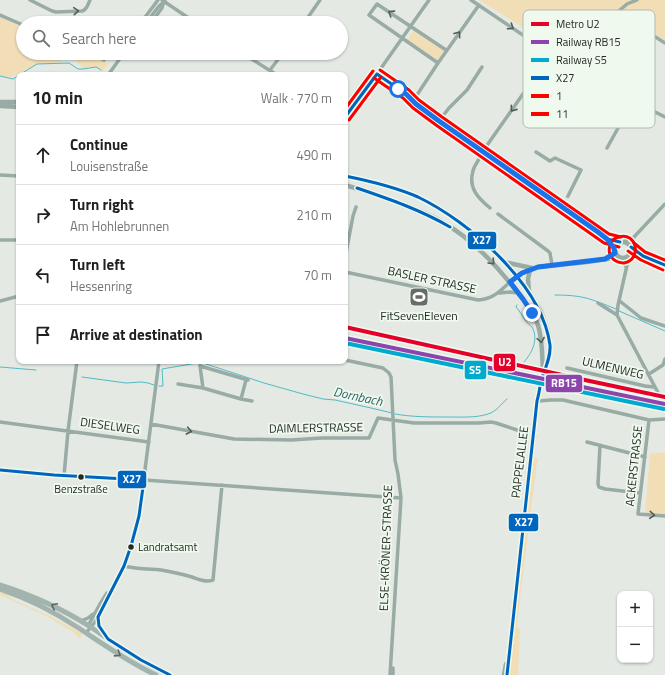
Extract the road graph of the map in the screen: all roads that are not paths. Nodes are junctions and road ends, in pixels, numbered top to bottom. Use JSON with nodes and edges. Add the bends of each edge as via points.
{"nodes":[{"id":1,"x":30,"y":0,"type":"edge"},
{"id":2,"x":90,"y":0,"type":"edge"},
{"id":3,"x":158,"y":0,"type":"edge"},
{"id":4,"x":320,"y":0,"type":"edge"},
{"id":5,"x":428,"y":0,"type":"edge"},
{"id":6,"x":471,"y":0,"type":"edge"},
{"id":7,"x":637,"y":0,"type":"edge"},
{"id":8,"x":164,"y":1,"type":"edge"},
{"id":9,"x":479,"y":5,"type":"junction"},
{"id":10,"x":621,"y":10,"type":"edge"},
{"id":11,"x":0,"y":15,"type":"edge"},
{"id":12,"x":146,"y":16,"type":"edge"},
{"id":13,"x":151,"y":16,"type":"edge"},
{"id":14,"x":156,"y":16,"type":"edge"},
{"id":15,"x":186,"y":16,"type":"edge"},
{"id":16,"x":309,"y":16,"type":"edge"},
{"id":17,"x":16,"y":22,"type":"edge"},
{"id":18,"x":410,"y":25,"type":"junction"},
{"id":19,"x":523,"y":35,"type":"edge"},
{"id":20,"x":655,"y":37,"type":"edge"},
{"id":21,"x":402,"y":38,"type":"junction"},
{"id":22,"x":665,"y":43,"type":"edge"},
{"id":23,"x":446,"y":50,"type":"junction"},
{"id":24,"x":119,"y":60,"type":"edge"},
{"id":25,"x":254,"y":60,"type":"edge"},
{"id":26,"x":277,"y":60,"type":"edge"},
{"id":27,"x":438,"y":63,"type":"junction"},
{"id":28,"x":482,"y":67,"type":"dead end"},
{"id":29,"x":270,"y":70,"type":"junction"},
{"id":30,"x":110,"y":72,"type":"edge"},
{"id":31,"x":273,"y":72,"type":"edge"},
{"id":32,"x":377,"y":74,"type":"junction"},
{"id":33,"x":523,"y":94,"type":"edge"},
{"id":34,"x":413,"y":101,"type":"junction"},
{"id":35,"x":0,"y":102,"type":"edge"},
{"id":36,"x":16,"y":102,"type":"edge"},
{"id":37,"x":0,"y":106,"type":"edge"},
{"id":38,"x":16,"y":107,"type":"edge"},
{"id":39,"x":655,"y":111,"type":"edge"},
{"id":40,"x":348,"y":114,"type":"edge"},
{"id":41,"x":665,"y":116,"type":"edge"},
{"id":42,"x":439,"y":121,"type":"junction"},
{"id":43,"x":618,"y":128,"type":"edge"},
{"id":44,"x":607,"y":148,"type":"dead end"},
{"id":45,"x":483,"y":151,"type":"junction"},
{"id":46,"x":536,"y":152,"type":"dead end"},
{"id":47,"x":0,"y":175,"type":"edge"},
{"id":48,"x":16,"y":176,"type":"edge"},
{"id":49,"x":348,"y":177,"type":"edge"},
{"id":50,"x":348,"y":186,"type":"edge"},
{"id":51,"x":568,"y":196,"type":"tunnel mouth"},
{"id":52,"x":665,"y":204,"type":"edge"},
{"id":53,"x":356,"y":207,"type":"dead end"},
{"id":54,"x":490,"y":208,"type":"dead end"},
{"id":55,"x":498,"y":214,"type":"dead end"},
{"id":56,"x":464,"y":225,"type":"junction"},
{"id":57,"x":459,"y":233,"type":"junction"},
{"id":58,"x":634,"y":237,"type":"junction"},
{"id":59,"x":607,"y":239,"type":"junction"},
{"id":60,"x":0,"y":240,"type":"edge"},
{"id":61,"x":16,"y":240,"type":"edge"},
{"id":62,"x":622,"y":241,"type":"junction"},
{"id":63,"x":348,"y":242,"type":"edge"},
{"id":64,"x":631,"y":246,"type":"junction"},
{"id":65,"x":614,"y":248,"type":"junction"},
{"id":66,"x":615,"y":253,"type":"junction"},
{"id":67,"x":629,"y":255,"type":"junction"},
{"id":68,"x":643,"y":256,"type":"junction"},
{"id":69,"x":621,"y":258,"type":"junction"},
{"id":70,"x":605,"y":259,"type":"junction"},
{"id":71,"x":504,"y":262,"type":"junction"},
{"id":72,"x":552,"y":265,"type":"junction"},
{"id":73,"x":665,"y":265,"type":"edge"},
{"id":74,"x":532,"y":269,"type":"junction"},
{"id":75,"x":626,"y":270,"type":"junction"},
{"id":76,"x":348,"y":273,"type":"edge"},
{"id":77,"x":517,"y":276,"type":"junction"},
{"id":78,"x":510,"y":282,"type":"junction"},
{"id":79,"x":498,"y":293,"type":"junction"},
{"id":80,"x":518,"y":293,"type":"junction"},
{"id":81,"x":530,"y":293,"type":"junction"},
{"id":82,"x":16,"y":297,"type":"edge"},
{"id":83,"x":0,"y":301,"type":"edge"},
{"id":84,"x":598,"y":303,"type":"dead end"},
{"id":85,"x":619,"y":303,"type":"junction"},
{"id":86,"x":617,"y":314,"type":"junction"},
{"id":87,"x":665,"y":326,"type":"edge"},
{"id":88,"x":665,"y":359,"type":"edge"},
{"id":89,"x":348,"y":361,"type":"edge"},
{"id":90,"x":77,"y":364,"type":"edge"},
{"id":91,"x":159,"y":364,"type":"edge"},
{"id":92,"x":200,"y":366,"type":"joint"},
{"id":93,"x":664,"y":366,"type":"edge"},
{"id":94,"x":568,"y":368,"type":"dead end"},
{"id":95,"x":649,"y":374,"type":"junction"},
{"id":96,"x":543,"y":375,"type":"junction"},
{"id":97,"x":178,"y":384,"type":"dead end"},
{"id":98,"x":654,"y":387,"type":"junction"},
{"id":99,"x":203,"y":388,"type":"junction"},
{"id":100,"x":540,"y":390,"type":"junction"},
{"id":101,"x":241,"y":399,"type":"junction"},
{"id":102,"x":252,"y":401,"type":"dead end"},
{"id":103,"x":539,"y":401,"type":"junction"},
{"id":104,"x":665,"y":406,"type":"edge"},
{"id":105,"x":536,"y":411,"type":"junction"},
{"id":106,"x":665,"y":419,"type":"edge"},
{"id":107,"x":393,"y":420,"type":"junction"},
{"id":108,"x":649,"y":420,"type":"junction"},
{"id":109,"x":0,"y":422,"type":"edge"},
{"id":110,"x":151,"y":424,"type":"junction"},
{"id":111,"x":517,"y":430,"type":"dead end"},
{"id":112,"x":68,"y":431,"type":"junction"},
{"id":113,"x":149,"y":442,"type":"junction"},
{"id":114,"x":587,"y":442,"type":"dead end"},
{"id":115,"x":600,"y":446,"type":"junction"},
{"id":116,"x":645,"y":457,"type":"junction"},
{"id":117,"x":0,"y":470,"type":"edge"},
{"id":118,"x":64,"y":476,"type":"junction"},
{"id":119,"x":144,"y":480,"type":"junction"},
{"id":120,"x":222,"y":485,"type":"junction"},
{"id":121,"x":640,"y":492,"type":"junction"},
{"id":122,"x":401,"y":498,"type":"junction"},
{"id":123,"x":665,"y":516,"type":"edge"},
{"id":124,"x":124,"y":566,"type":"junction"},
{"id":125,"x":115,"y":582,"type":"junction"},
{"id":126,"x":0,"y":585,"type":"edge"},
{"id":127,"x":0,"y":589,"type":"edge"},
{"id":128,"x":95,"y":612,"type":"junction"},
{"id":129,"x":98,"y":617,"type":"junction"},
{"id":130,"x":81,"y":621,"type":"junction"},
{"id":131,"x":90,"y":626,"type":"junction"},
{"id":132,"x":86,"y":633,"type":"junction"},
{"id":133,"x":511,"y":635,"type":"junction"},
{"id":134,"x":108,"y":639,"type":"junction"},
{"id":135,"x":392,"y":652,"type":"junction"},
{"id":136,"x":156,"y":675,"type":"edge"},
{"id":137,"x":170,"y":675,"type":"edge"},
{"id":138,"x":390,"y":675,"type":"edge"},
{"id":139,"x":393,"y":675,"type":"edge"},
{"id":140,"x":504,"y":675,"type":"edge"},
{"id":141,"x":507,"y":675,"type":"edge"}],
"edges":[{"from":1,"to":2,"type":"street","one_way":true,"via":[[56,12],[85,10]]},
{"from":3,"to":12,"type":"street"},
{"from":4,"to":16,"type":"street"},
{"from":5,"to":18,"type":"street"},
{"from":6,"to":9,"type":"street"},
{"from":7,"to":10,"type":"street"},
{"from":8,"to":13,"type":"street"},
{"from":8,"to":14,"type":"street"},
{"from":8,"to":15,"type":"street"},
{"from":9,"to":19,"type":"street","one_way":true},
{"from":23,"to":9,"type":"street","one_way":true},
{"from":11,"to":17,"type":"street"},
{"from":18,"to":21,"type":"street"},
{"from":18,"to":21,"type":"street","one_way":true,"via":[[377,4],[369,15]]},
{"from":18,"to":23,"type":"street"},
{"from":20,"to":22,"type":"street"},
{"from":21,"to":27,"type":"street"},
{"from":21,"to":32,"type":"street"},
{"from":23,"to":27,"type":"street"},
{"from":24,"to":30,"type":"street"},
{"from":25,"to":29,"type":"street"},
{"from":26,"to":29,"type":"street"},
{"from":27,"to":34,"type":"street"},
{"from":28,"to":42,"type":"street","via":[[467,90]]},
{"from":29,"to":31,"type":"street"},
{"from":32,"to":34,"type":"street"},
{"from":32,"to":40,"type":"street"},
{"from":33,"to":45,"type":"street","one_way":true},
{"from":34,"to":42,"type":"street"},
{"from":35,"to":36,"type":"street"},
{"from":37,"to":38,"type":"street"},
{"from":39,"to":41,"type":"street"},
{"from":42,"to":45,"type":"street"},
{"from":43,"to":44,"type":"street"},
{"from":45,"to":54,"type":"street","via":[[473,170],[471,184],[480,199]]},
{"from":45,"to":59,"type":"street","via":[[563,205]]},
{"from":46,"to":51,"type":"street","via":[[550,161],[555,158],[581,170]]},
{"from":47,"to":48,"type":"street"},
{"from":49,"to":56,"type":"street","via":[[415,196],[437,206]]},
{"from":50,"to":57,"type":"street","via":[[421,211]]},
{"from":52,"to":58,"type":"street"},
{"from":53,"to":63,"type":"street"},
{"from":55,"to":72,"type":"street","via":[[548,251]]},
{"from":56,"to":57,"type":"street"},
{"from":56,"to":71,"type":"street"},
{"from":57,"to":78,"type":"street","one_way":true,"via":[[485,255]]},
{"from":58,"to":62,"type":"street"},
{"from":58,"to":64,"type":"street"},
{"from":59,"to":62,"type":"street"},
{"from":59,"to":65,"type":"street"},
{"from":60,"to":61,"type":"street"},
{"from":62,"to":64,"type":"street"},
{"from":62,"to":65,"type":"street"},
{"from":64,"to":67,"type":"street"},
{"from":64,"to":68,"type":"street"},
{"from":65,"to":66,"type":"street"},
{"from":66,"to":69,"type":"street"},
{"from":66,"to":70,"type":"street"},
{"from":67,"to":68,"type":"street"},
{"from":67,"to":69,"type":"street"},
{"from":67,"to":75,"type":"street"},
{"from":68,"to":73,"type":"street"},
{"from":69,"to":70,"type":"street"},
{"from":69,"to":75,"type":"street","via":[[625,262]]},
{"from":70,"to":72,"type":"street"},
{"from":71,"to":74,"type":"street"},
{"from":71,"to":77,"type":"street"},
{"from":72,"to":74,"type":"street"},
{"from":74,"to":77,"type":"street"},
{"from":74,"to":81,"type":"street","via":[[528,279]]},
{"from":75,"to":85,"type":"street"},
{"from":76,"to":79,"type":"street","name":"BASLER STRASSE","via":[[478,300]]},
{"from":77,"to":78,"type":"street"},
{"from":77,"to":81,"type":"street"},
{"from":78,"to":79,"type":"street","name":"BASLER STRASSE"},
{"from":78,"to":80,"type":"street"},
{"from":79,"to":80,"type":"street"},
{"from":80,"to":96,"type":"street","one_way":true,"via":[[538,325]]},
{"from":81,"to":96,"type":"street","via":[[548,331],[549,356]]},
{"from":82,"to":83,"type":"street"},
{"from":84,"to":86,"type":"street"},
{"from":85,"to":86,"type":"street"},
{"from":85,"to":87,"type":"street","via":[[641,318]]},
{"from":86,"to":95,"type":"street"},
{"from":88,"to":93,"type":"street"},
{"from":89,"to":107,"type":"street","name":"ELSE-KRÖNER-STRASSE","via":[[386,370],[391,377]]},
{"from":90,"to":112,"type":"street"},
{"from":91,"to":110,"type":"street"},
{"from":92,"to":99,"type":"street"},
{"from":92,"to":101,"type":"street","via":[[247,380]]},
{"from":93,"to":95,"type":"street"},
{"from":94,"to":98,"type":"street","name":"ULMENWEG"},
{"from":95,"to":98,"type":"street"},
{"from":96,"to":100,"type":"street","name":"PAPPELALLEE"},
{"from":97,"to":99,"type":"street"},
{"from":98,"to":104,"type":"street"},
{"from":99,"to":101,"type":"street"},
{"from":100,"to":103,"type":"street","name":"PAPPELALLEE"},
{"from":100,"to":105,"type":"street","name":"PAPPELALLEE"},
{"from":101,"to":102,"type":"street"},
{"from":103,"to":105,"type":"street","name":"PAPPELALLEE"},
{"from":103,"to":108,"type":"street","via":[[563,400]]},
{"from":105,"to":133,"type":"street","name":"PAPPELALLEE"},
{"from":106,"to":108,"type":"street"},
{"from":110,"to":107,"type":"street","name":"DAIMLERSTRASSE","one_way":true,"via":[[234,439],[291,440],[369,438],[378,418]]},
{"from":107,"to":111,"type":"street","name":"DAIMLERSTRASSE","via":[[414,423],[491,422]]},
{"from":107,"to":122,"type":"street","name":"ELSE-KRÖNER-STRASSE","via":[[395,460]]},
{"from":108,"to":116,"type":"street","name":"ACKERSTRASSE"},
{"from":109,"to":112,"type":"street","name":"DIESELWEG"},
{"from":110,"to":113,"type":"street"},
{"from":112,"to":113,"type":"street","name":"DIESELWEG"},
{"from":112,"to":118,"type":"street"},
{"from":113,"to":119,"type":"street"},
{"from":114,"to":115,"type":"street"},
{"from":115,"to":116,"type":"street"},
{"from":115,"to":121,"type":"street","via":[[599,487]]},
{"from":116,"to":121,"type":"street","name":"ACKERSTRASSE"},
{"from":117,"to":118,"type":"street"},
{"from":118,"to":119,"type":"street"},
{"from":119,"to":120,"type":"street"},
{"from":119,"to":124,"type":"street","via":[[139,516]]},
{"from":120,"to":122,"type":"street"},
{"from":120,"to":124,"type":"street","via":[[213,580],[204,581],[163,570]]},
{"from":121,"to":123,"type":"street","name":"ACKERSTRASSE","one_way":true,"via":[[638,514]]},
{"from":122,"to":135,"type":"street","name":"ELSE-KRÖNER-STRASSE"},
{"from":124,"to":125,"type":"street"},
{"from":125,"to":128,"type":"street"},
{"from":125,"to":129,"type":"street"},
{"from":130,"to":126,"type":"main road","one_way":true,"via":[[38,598]]},
{"from":127,"to":132,"type":"main road","via":[[51,611]]},
{"from":128,"to":130,"type":"street"},
{"from":128,"to":131,"type":"street"},
{"from":129,"to":131,"type":"street"},
{"from":129,"to":134,"type":"street","via":[[99,626]]},
{"from":130,"to":131,"type":"main road"},
{"from":131,"to":132,"type":"street"},
{"from":131,"to":134,"type":"main road"},
{"from":132,"to":136,"type":"main road","one_way":true},
{"from":133,"to":140,"type":"street","name":"PAPPELALLEE"},
{"from":133,"to":141,"type":"street","name":"PAPPELALLEE"},
{"from":134,"to":137,"type":"main road"},
{"from":135,"to":138,"type":"street","name":"ELSE-KRÖNER-STRASSE"},
{"from":135,"to":139,"type":"street","name":"ELSE-KRÖNER-STRASSE"}]}
